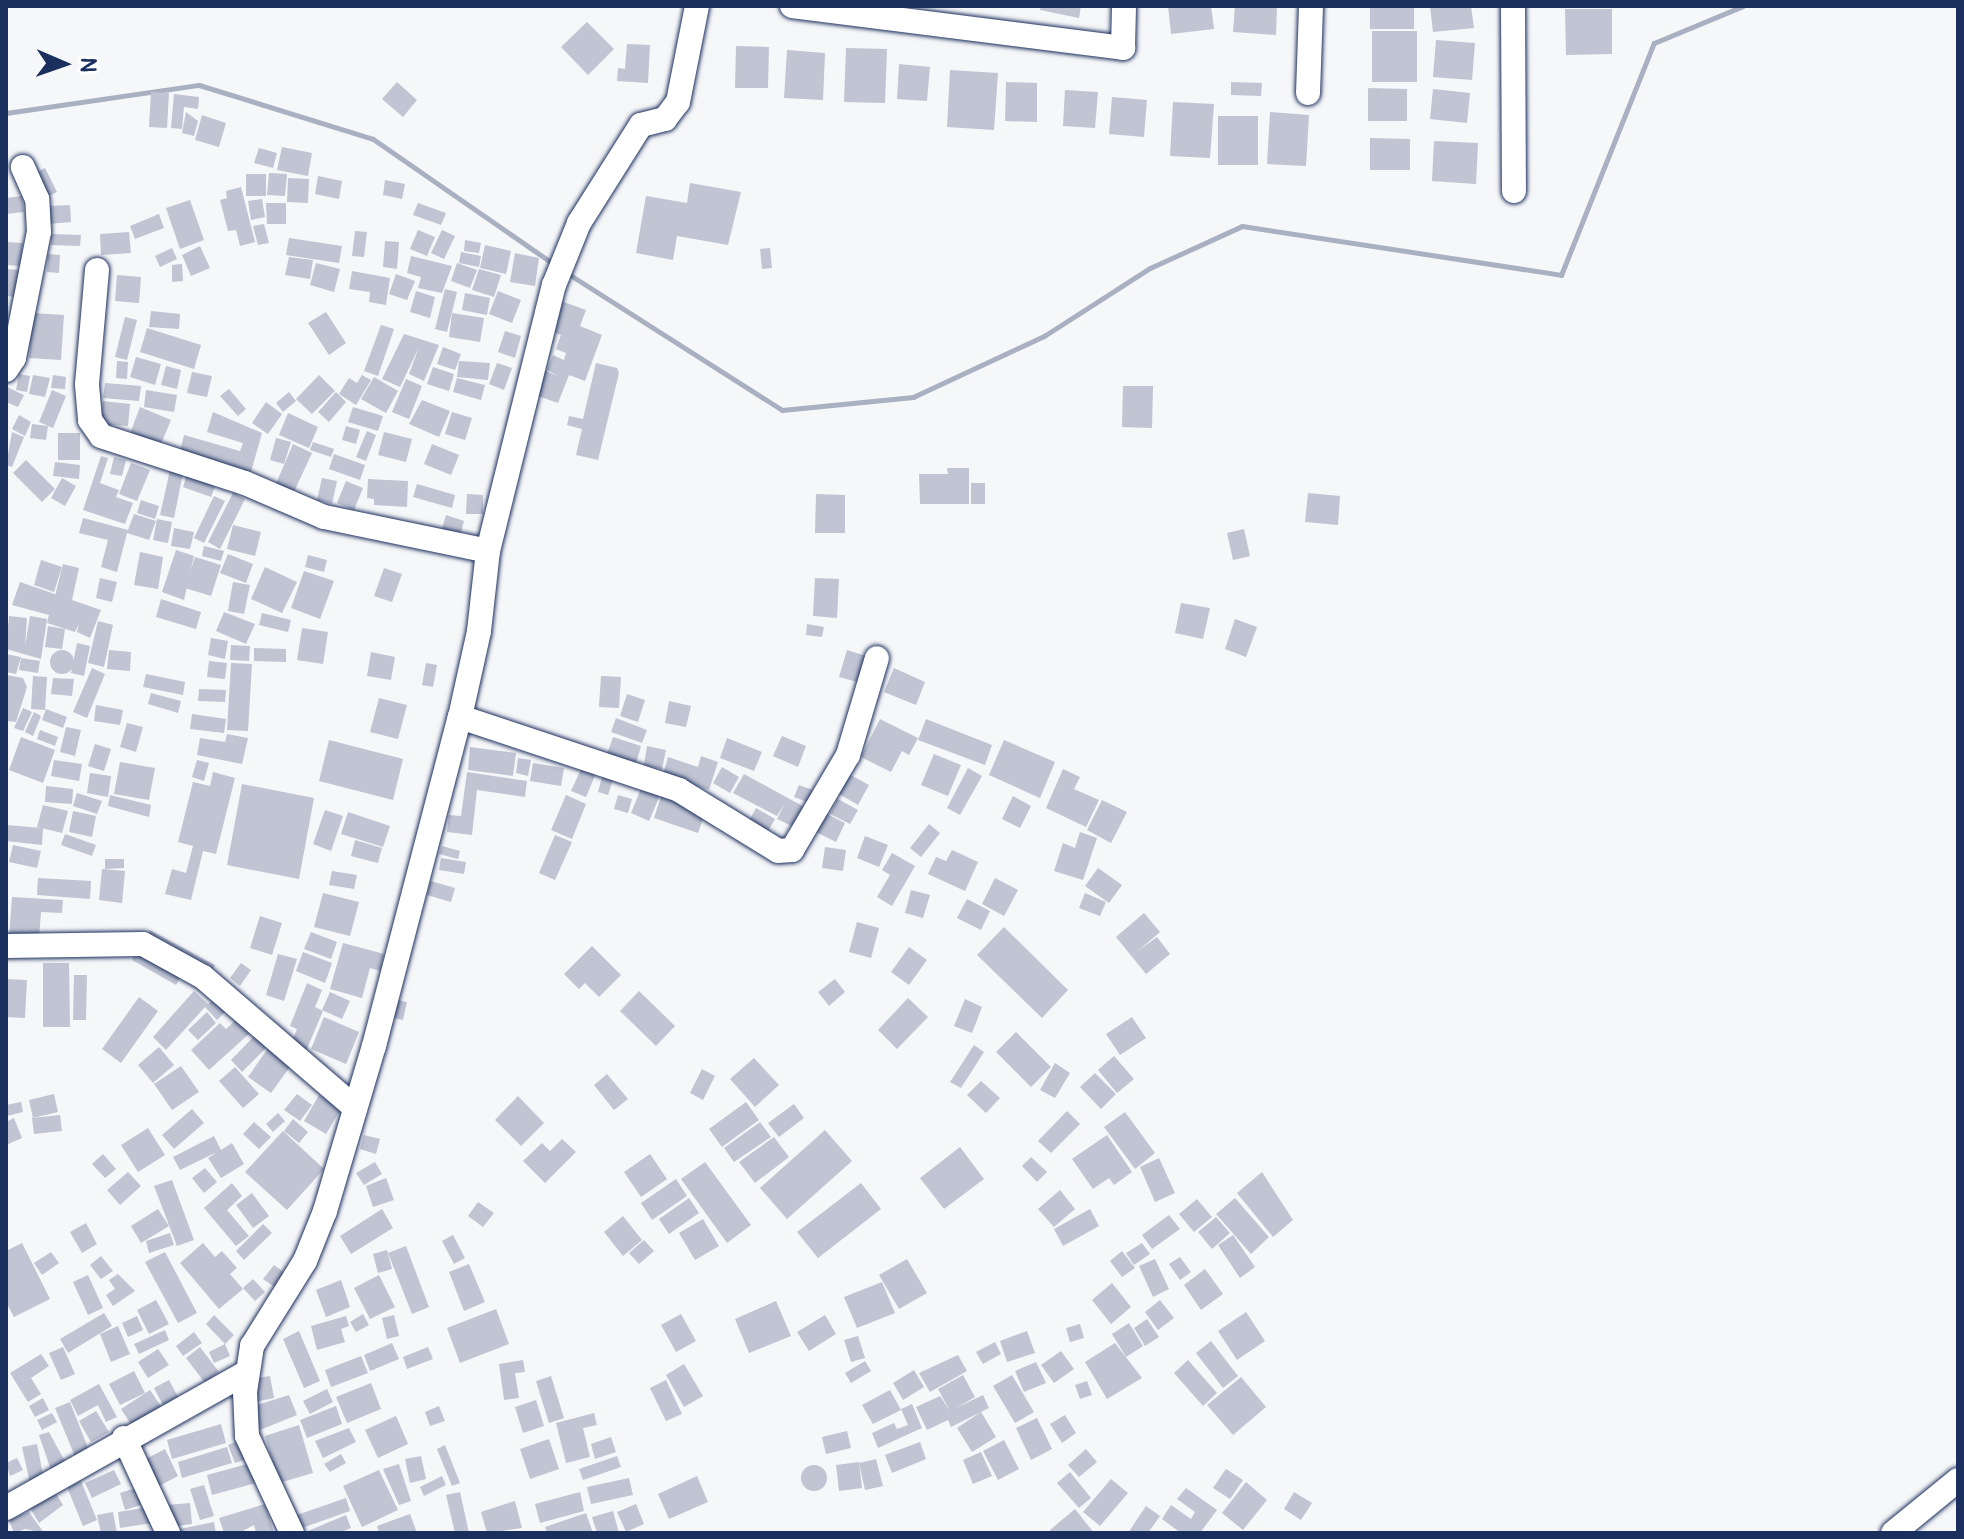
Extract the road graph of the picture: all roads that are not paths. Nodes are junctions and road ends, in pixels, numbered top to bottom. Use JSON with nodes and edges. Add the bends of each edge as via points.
{"nodes":[{"id":1,"x":697,"y":6,"type":"edge"},
{"id":2,"x":792,"y":6,"type":"edge"},
{"id":3,"x":1124,"y":6,"type":"edge"},
{"id":4,"x":1311,"y":6,"type":"edge"},
{"id":5,"x":1513,"y":6,"type":"edge"},
{"id":6,"x":1308,"y":93,"type":"dead end"},
{"id":7,"x":23,"y":167,"type":"dead end"},
{"id":8,"x":1514,"y":191,"type":"dead end"},
{"id":9,"x":97,"y":270,"type":"dead end"},
{"id":10,"x":6,"y":370,"type":"edge"},
{"id":11,"x":488,"y":551,"type":"junction"},
{"id":12,"x":877,"y":658,"type":"dead end"},
{"id":13,"x":460,"y":717,"type":"junction"},
{"id":14,"x":6,"y":946,"type":"edge"},
{"id":15,"x":354,"y":1107,"type":"junction"},
{"id":16,"x":247,"y":1372,"type":"junction"},
{"id":17,"x":124,"y":1438,"type":"junction"},
{"id":18,"x":1958,"y":1480,"type":"edge"},
{"id":19,"x":6,"y":1508,"type":"edge"},
{"id":20,"x":168,"y":1533,"type":"edge"},
{"id":21,"x":292,"y":1533,"type":"edge"},
{"id":22,"x":1893,"y":1533,"type":"edge"}],
"edges":[{"from":1,"to":11,"type":"street","via":[[678,102],[665,119],[641,125],[579,223],[554,285]]},
{"from":2,"to":3,"type":"street","via":[[1123,48]]},
{"from":4,"to":6,"type":"street"},
{"from":5,"to":8,"type":"street"},
{"from":7,"to":10,"type":"street","via":[[37,199],[39,232],[27,306]]},
{"from":9,"to":11,"type":"street","via":[[87,385],[90,420],[101,436],[245,483],[324,517]]},
{"from":11,"to":13,"type":"street","via":[[479,631]]},
{"from":12,"to":13,"type":"street","via":[[848,755],[792,850],[778,851],[679,790]]},
{"from":13,"to":15,"type":"street"},
{"from":14,"to":15,"type":"street","via":[[143,944],[203,977]]},
{"from":15,"to":16,"type":"street","via":[[305,1261],[252,1346]]},
{"from":16,"to":17,"type":"street"},
{"from":16,"to":21,"type":"street","via":[[247,1436]]},
{"from":17,"to":19,"type":"street"},
{"from":17,"to":20,"type":"street"},
{"from":18,"to":22,"type":"street"}]}
